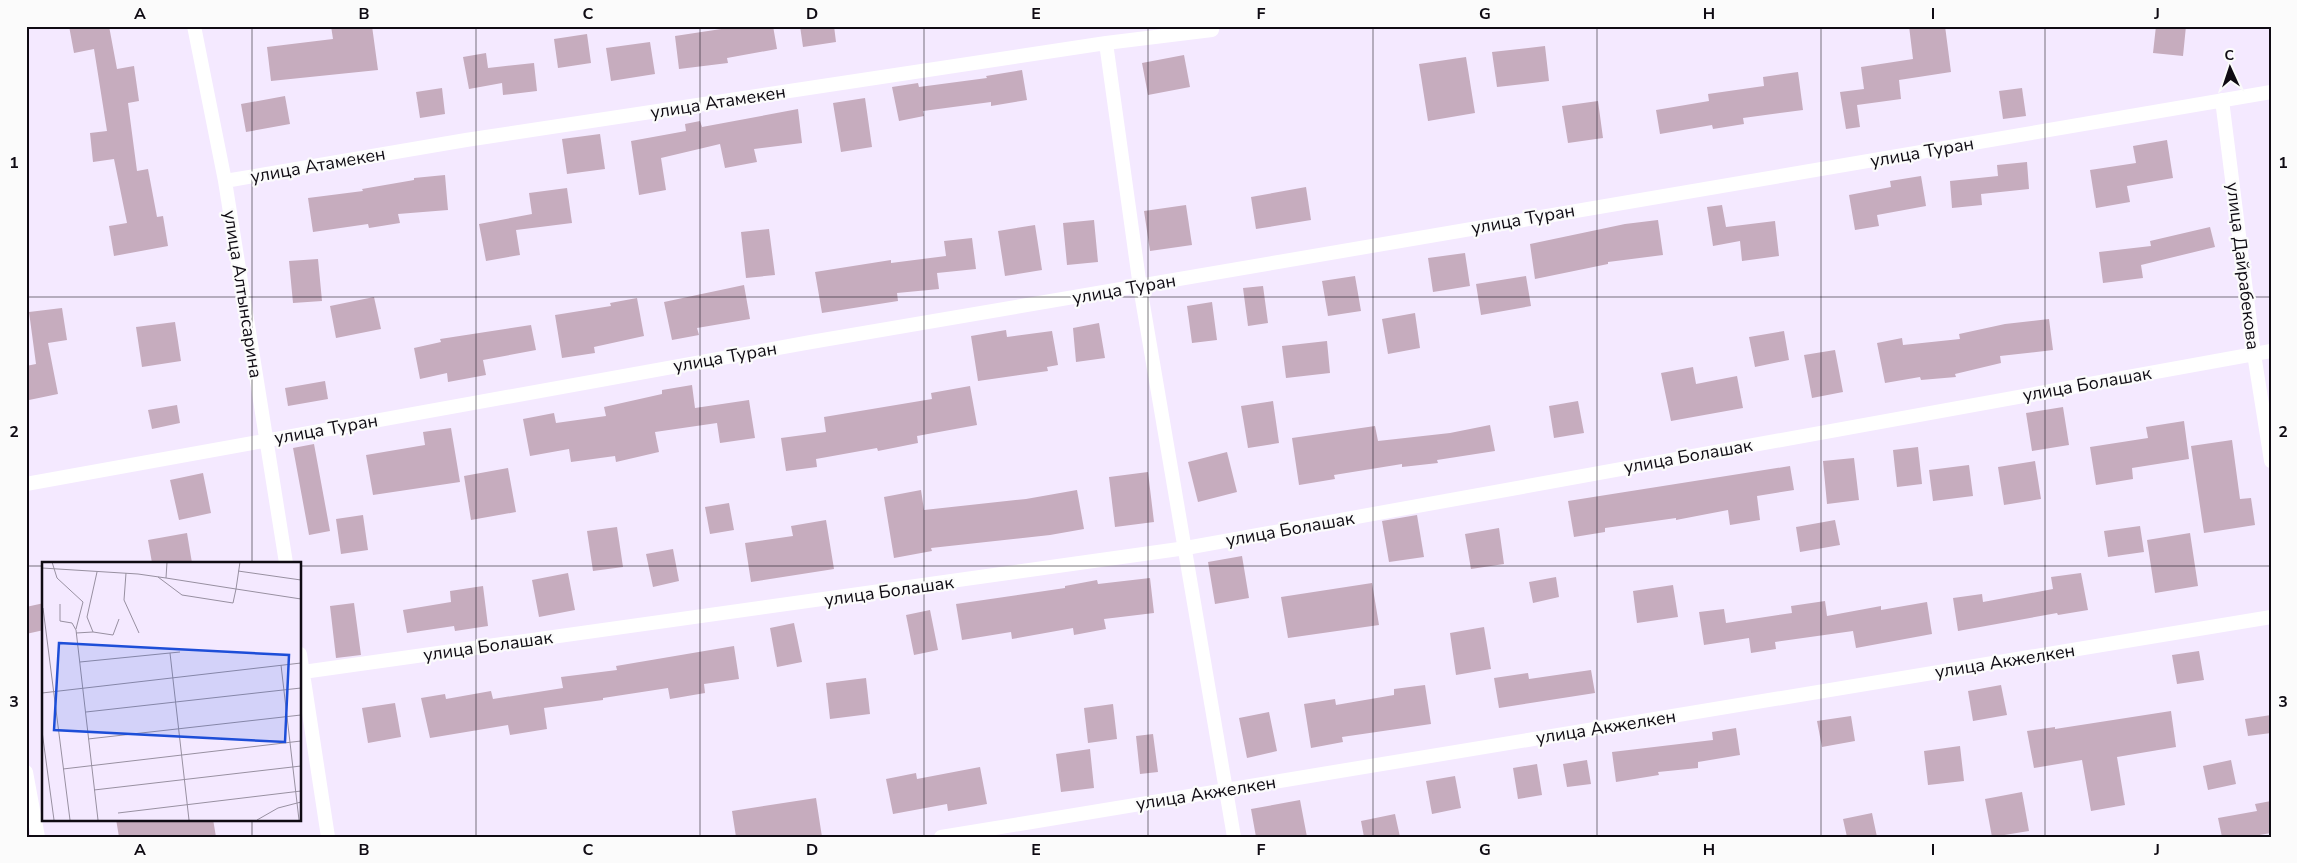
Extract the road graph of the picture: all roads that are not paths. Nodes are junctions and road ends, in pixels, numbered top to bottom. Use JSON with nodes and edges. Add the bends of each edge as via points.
{"nodes":[{"id":1,"x":194,"y":26,"type":"edge"},
{"id":2,"x":1212,"y":30,"type":"dead end"},
{"id":3,"x":1106,"y":43,"type":"junction"},
{"id":4,"x":2271,"y":92,"type":"edge"},
{"id":5,"x":2222,"y":100,"type":"junction"},
{"id":6,"x":225,"y":181,"type":"junction"},
{"id":7,"x":1140,"y":287,"type":"junction"},
{"id":8,"x":2271,"y":351,"type":"edge"},
{"id":9,"x":2254,"y":354,"type":"junction"},
{"id":10,"x":266,"y":439,"type":"junction"},
{"id":11,"x":2271,"y":461,"type":"edge"},
{"id":12,"x":26,"y":484,"type":"edge"},
{"id":13,"x":1186,"y":548,"type":"junction"},
{"id":14,"x":286,"y":562,"type":"edge"},
{"id":15,"x":2271,"y":617,"type":"edge"},
{"id":16,"x":301,"y":660,"type":"edge"},
{"id":17,"x":303,"y":672,"type":"junction"},
{"id":18,"x":26,"y":772,"type":"edge"},
{"id":19,"x":1225,"y":789,"type":"junction"},
{"id":20,"x":38,"y":837,"type":"edge"},
{"id":21,"x":328,"y":837,"type":"edge"},
{"id":22,"x":940,"y":837,"type":"edge"},
{"id":23,"x":1234,"y":837,"type":"edge"}],
"edges":[{"from":1,"to":6,"type":"street","name":"улица Алтынсарина"},
{"from":2,"to":3,"type":"street","name":"улица Атамекен"},
{"from":3,"to":6,"type":"street","name":"улица Атамекен","via":[[466,140]]},
{"from":3,"to":7,"type":"street"},
{"from":4,"to":5,"type":"street","name":"улица Туран"},
{"from":5,"to":7,"type":"street","name":"улица Туран"},
{"from":5,"to":9,"type":"street","name":"улица Дайрабекова"},
{"from":6,"to":10,"type":"street","name":"улица Алтынсарина"},
{"from":7,"to":10,"type":"street","name":"улица Туран"},
{"from":7,"to":13,"type":"street"},
{"from":8,"to":9,"type":"street","name":"улица Болашак"},
{"from":9,"to":11,"type":"street","name":"улица Дайрабекова"},
{"from":9,"to":13,"type":"street","name":"улица Болашак"},
{"from":10,"to":12,"type":"street","name":"улица Туран"},
{"from":10,"to":14,"type":"street","name":"улица Алтынсарина"},
{"from":13,"to":17,"type":"street","name":"улица Болашак"},
{"from":13,"to":19,"type":"street"},
{"from":15,"to":19,"type":"street","name":"улица Акжелкен"},
{"from":16,"to":17,"type":"street"},
{"from":17,"to":21,"type":"street"},
{"from":18,"to":20,"type":"street"},
{"from":19,"to":22,"type":"street","name":"улица Акжелкен"},
{"from":19,"to":23,"type":"street"}]}
